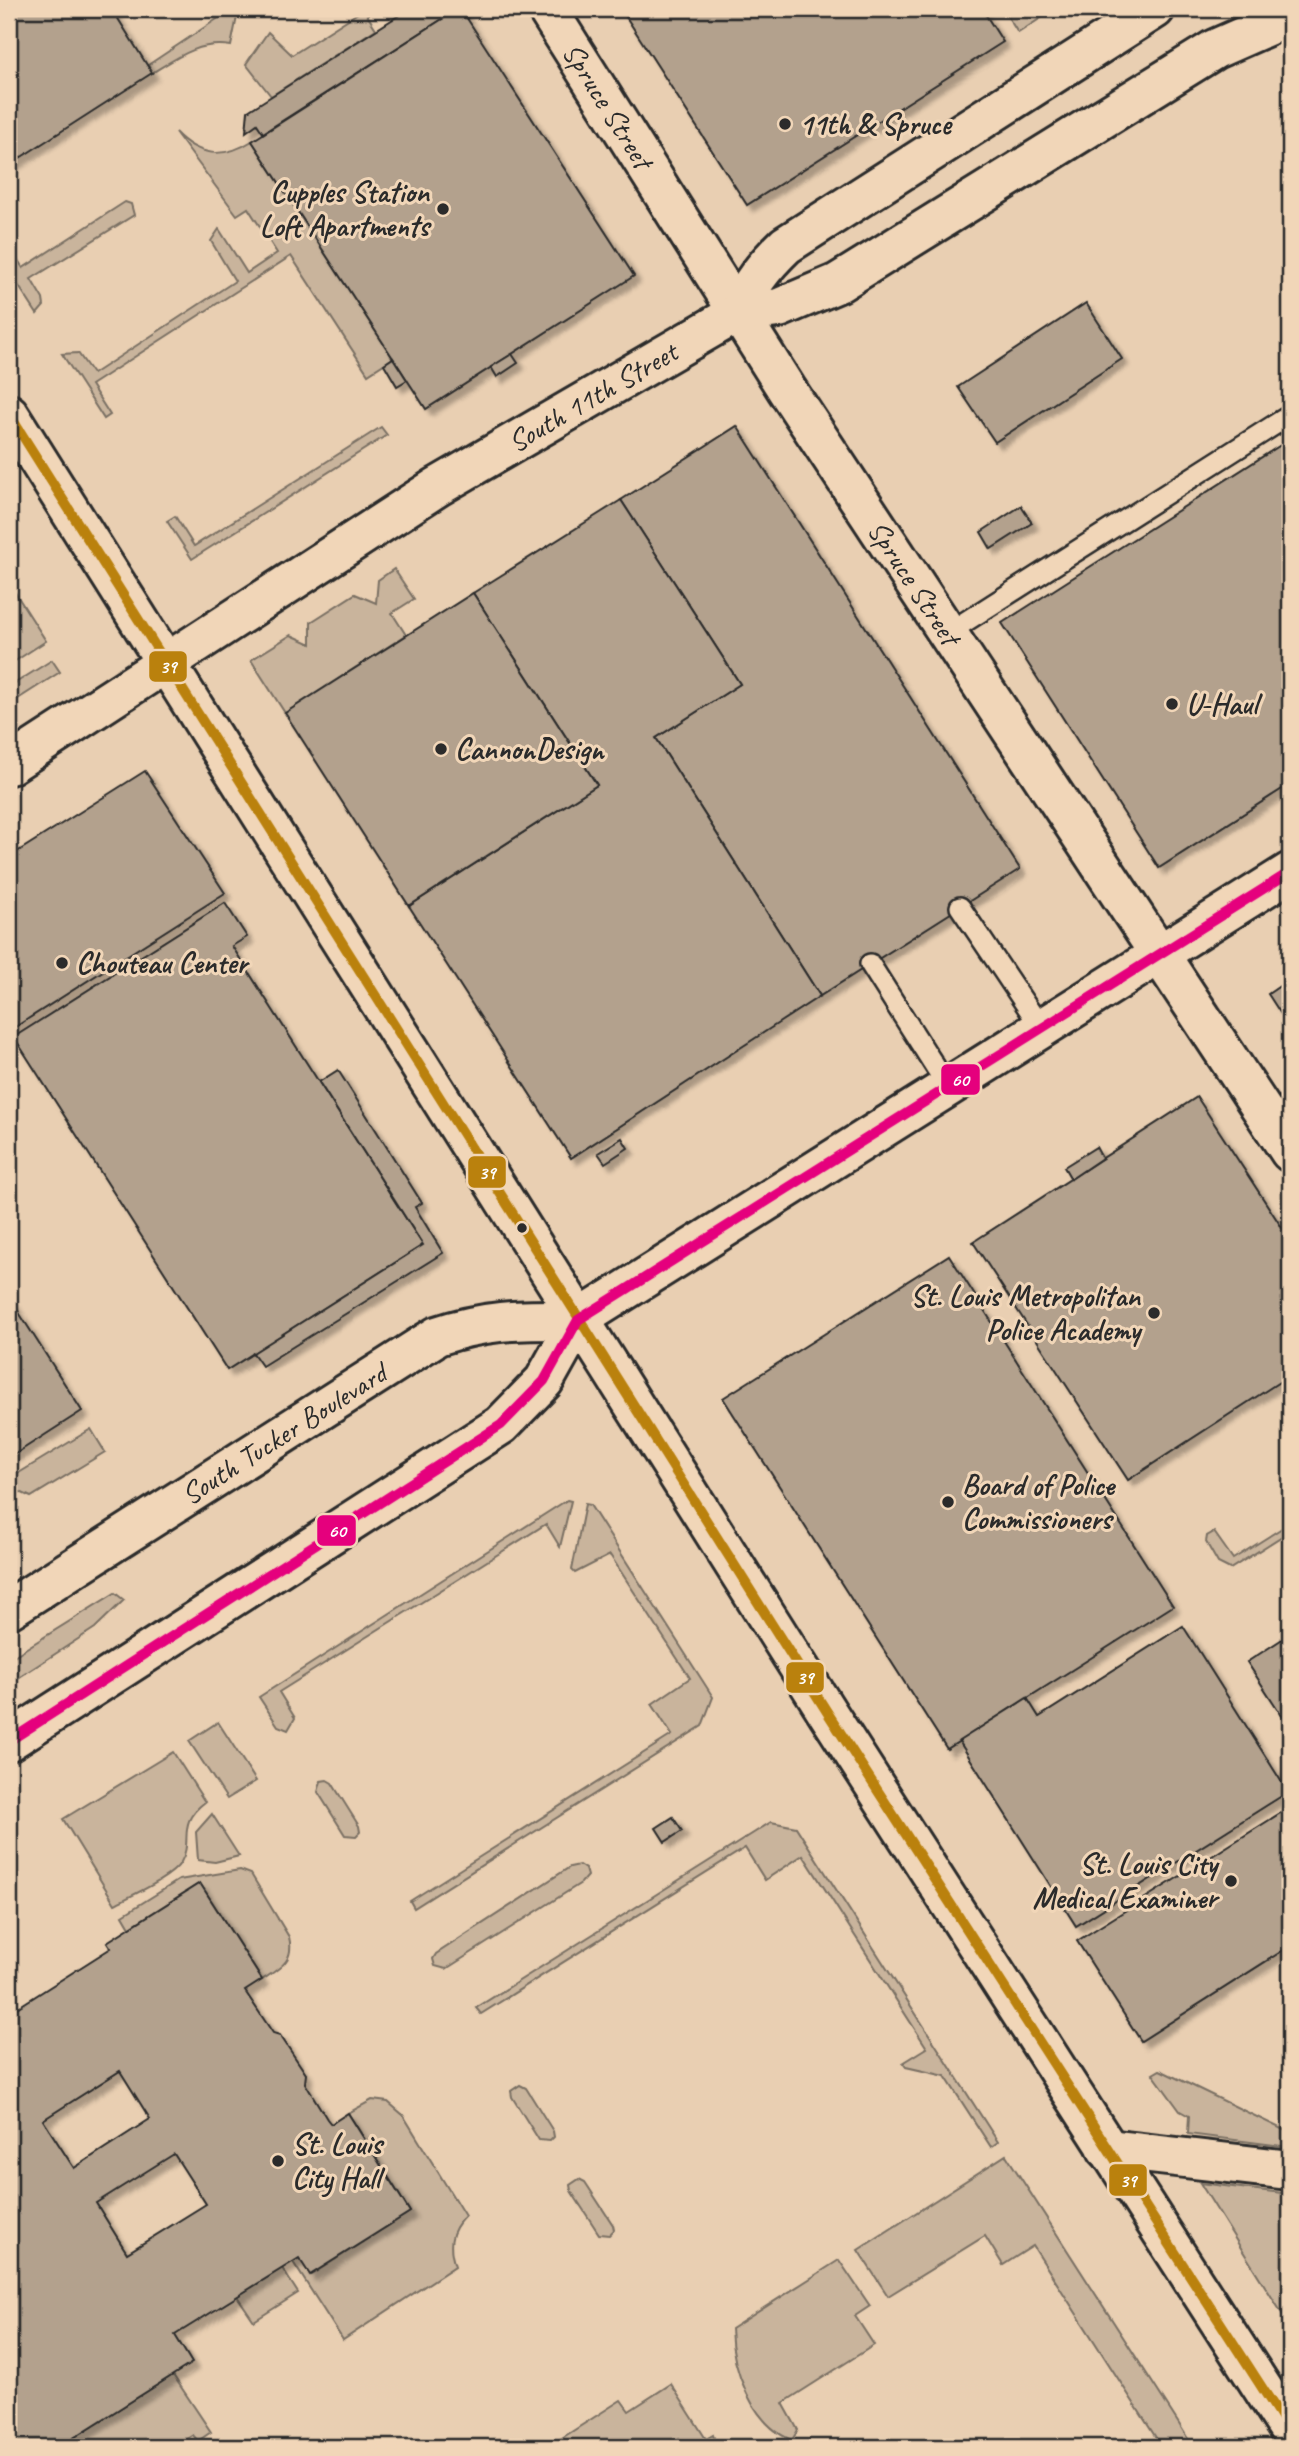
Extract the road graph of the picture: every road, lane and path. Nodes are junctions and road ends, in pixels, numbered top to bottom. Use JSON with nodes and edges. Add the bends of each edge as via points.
{"nodes":[{"id":1,"x":547,"y":9,"type":"edge"},
{"id":2,"x":1156,"y":9,"type":"edge"},
{"id":3,"x":1290,"y":16,"type":"edge"},
{"id":4,"x":737,"y":313,"type":"junction"},
{"id":5,"x":9,"y":414,"type":"edge"},
{"id":6,"x":1290,"y":415,"type":"edge"},
{"id":7,"x":946,"y":634,"type":"junction"},
{"id":8,"x":166,"y":663,"type":"junction"},
{"id":9,"x":9,"y":765,"type":"edge"},
{"id":10,"x":1290,"y":872,"type":"edge"},
{"id":11,"x":960,"y":907,"type":"dead end"},
{"id":12,"x":1161,"y":954,"type":"junction"},
{"id":13,"x":870,"y":964,"type":"dead end"},
{"id":14,"x":1042,"y":1029,"type":"junction"},
{"id":15,"x":948,"y":1087,"type":"junction"},
{"id":16,"x":1290,"y":1152,"type":"edge"},
{"id":17,"x":579,"y":1320,"type":"junction"},
{"id":18,"x":9,"y":1608,"type":"edge"},
{"id":19,"x":9,"y":1741,"type":"edge"},
{"id":20,"x":1107,"y":2149,"type":"junction"},
{"id":21,"x":1290,"y":2170,"type":"edge"},
{"id":22,"x":1290,"y":2431,"type":"edge"}],
"edges":[{"from":1,"to":4,"type":"main road","name":"Spruce Street"},
{"from":2,"to":4,"type":"main road","via":[[786,245],[749,286]]},
{"from":3,"to":4,"type":"main road","via":[[1215,49],[826,289],[779,308]]},
{"from":4,"to":7,"type":"main road","name":"Spruce Street"},
{"from":4,"to":8,"type":"main road","name":"South 11th Street","via":[[437,487]]},
{"from":5,"to":8,"type":"main road"},
{"from":6,"to":7,"type":"lane"},
{"from":7,"to":12,"type":"main road","name":"Spruce Street"},
{"from":8,"to":9,"type":"main road","name":"South 11th Street"},
{"from":8,"to":17,"type":"main road"},
{"from":10,"to":12,"type":"main road"},
{"from":11,"to":14,"type":"lane"},
{"from":12,"to":14,"type":"main road"},
{"from":12,"to":16,"type":"main road","name":"Spruce Street"},
{"from":13,"to":15,"type":"lane"},
{"from":14,"to":15,"type":"main road"},
{"from":15,"to":17,"type":"main road"},
{"from":17,"to":18,"type":"main road","name":"South Tucker Boulevard","via":[[473,1324],[438,1336]]},
{"from":17,"to":19,"type":"main road","via":[[544,1381],[501,1425]]},
{"from":17,"to":20,"type":"main road"},
{"from":20,"to":21,"type":"main road"},
{"from":20,"to":22,"type":"main road"}]}
